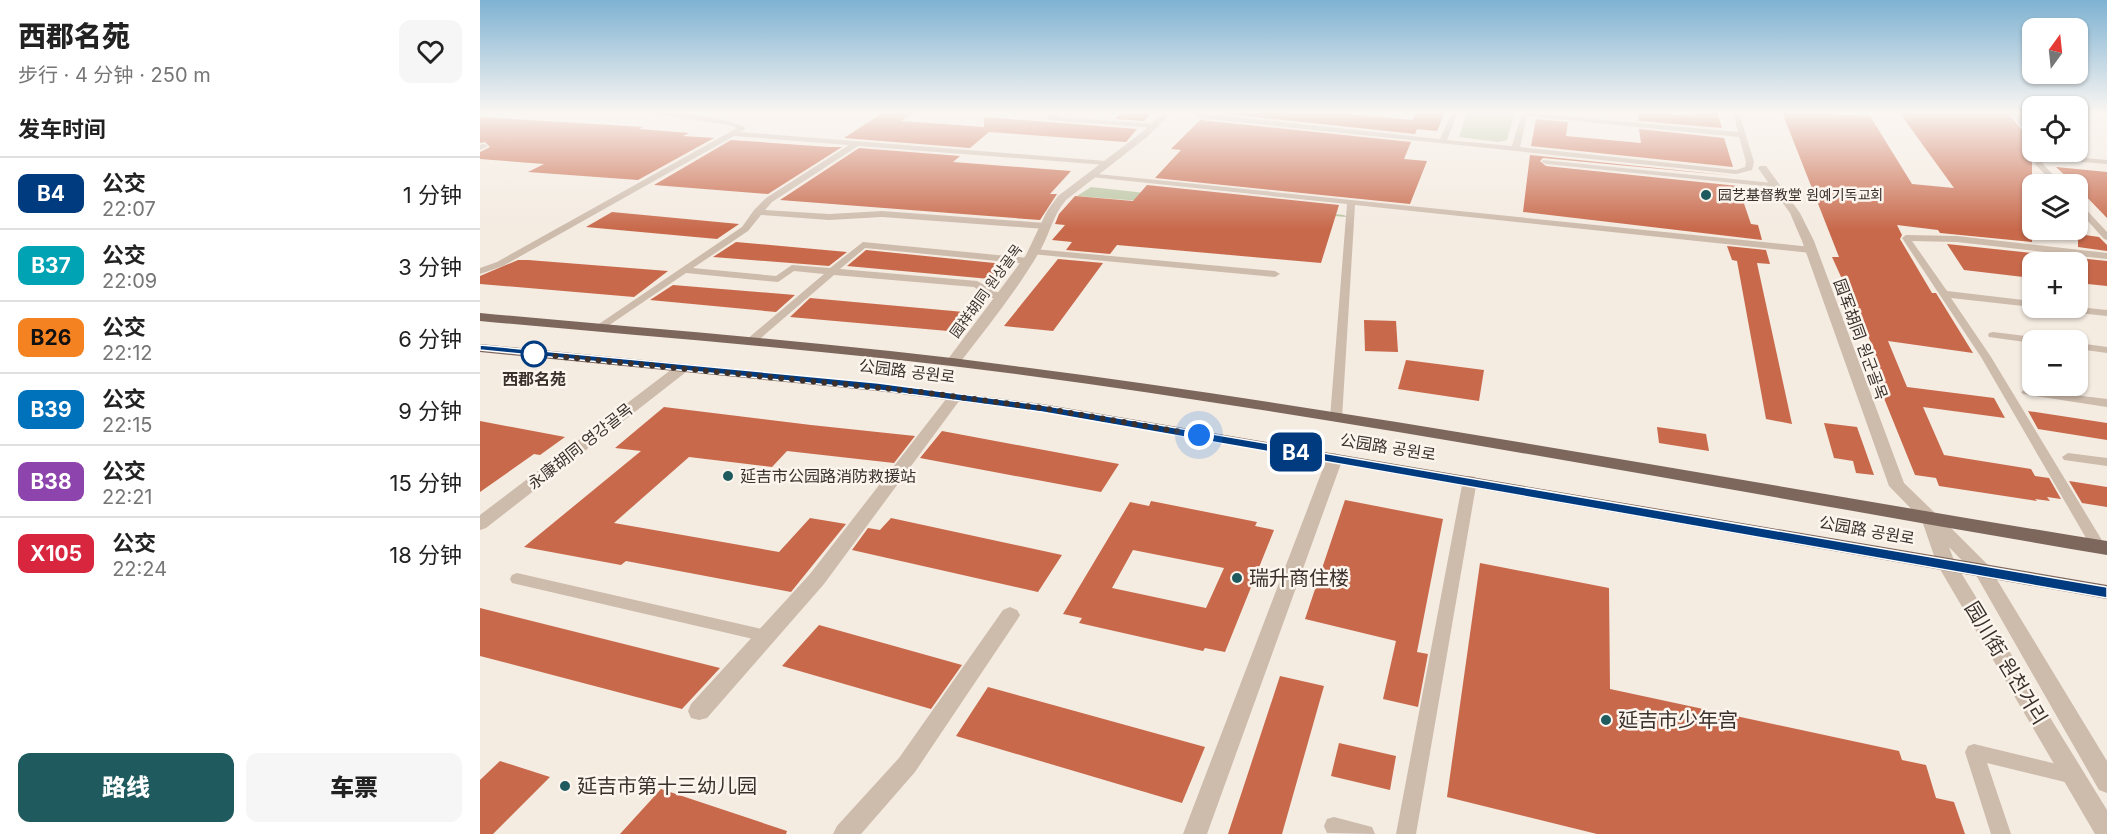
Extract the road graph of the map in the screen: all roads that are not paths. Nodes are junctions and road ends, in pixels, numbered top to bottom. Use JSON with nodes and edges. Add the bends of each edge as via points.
{"nodes":[{"id":1,"x":704,"y":151,"type":"edge"},
{"id":2,"x":845,"y":151,"type":"edge"},
{"id":3,"x":947,"y":151,"type":"edge"},
{"id":4,"x":1122,"y":151,"type":"edge"},
{"id":5,"x":1550,"y":151,"type":"edge"},
{"id":6,"x":1750,"y":151,"type":"edge"},
{"id":7,"x":2088,"y":159,"type":"edge"},
{"id":8,"x":1546,"y":162,"type":"dead end"},
{"id":9,"x":2038,"y":162,"type":"edge"},
{"id":10,"x":2107,"y":162,"type":"edge"},
{"id":11,"x":1106,"y":163,"type":"junction"},
{"id":12,"x":1756,"y":165,"type":"junction"},
{"id":13,"x":2048,"y":174,"type":"edge"},
{"id":14,"x":1091,"y":175,"type":"junction"},
{"id":15,"x":1773,"y":185,"type":"junction"},
{"id":16,"x":1351,"y":203,"type":"junction"},
{"id":17,"x":757,"y":212,"type":"junction"},
{"id":18,"x":2088,"y":217,"type":"edge"},
{"id":19,"x":1045,"y":226,"type":"junction"},
{"id":20,"x":2107,"y":237,"type":"edge"},
{"id":21,"x":1811,"y":250,"type":"junction"},
{"id":22,"x":1031,"y":256,"type":"junction"},
{"id":23,"x":2107,"y":256,"type":"edge"},
{"id":24,"x":500,"y":264,"type":"junction"},
{"id":25,"x":685,"y":270,"type":"junction"},
{"id":26,"x":832,"y":271,"type":"junction"},
{"id":27,"x":480,"y":272,"type":"edge"},
{"id":28,"x":1275,"y":274,"type":"dead end"},
{"id":29,"x":480,"y":279,"type":"edge"},
{"id":30,"x":1946,"y":294,"type":"junction"},
{"id":31,"x":1001,"y":297,"type":"junction"},
{"id":32,"x":2022,"y":303,"type":"edge"},
{"id":33,"x":2088,"y":311,"type":"edge"},
{"id":34,"x":2107,"y":313,"type":"edge"},
{"id":35,"x":480,"y":317,"type":"edge"},
{"id":36,"x":598,"y":328,"type":"junction"},
{"id":37,"x":1993,"y":335,"type":"dead end"},
{"id":38,"x":2022,"y":338,"type":"edge"},
{"id":39,"x":750,"y":342,"type":"junction"},
{"id":40,"x":2088,"y":347,"type":"edge"},
{"id":41,"x":483,"y":350,"type":"edge"},
{"id":42,"x":2107,"y":350,"type":"edge"},
{"id":43,"x":952,"y":362,"type":"junction"},
{"id":44,"x":681,"y":369,"type":"junction"},
{"id":45,"x":2056,"y":396,"type":"edge"},
{"id":46,"x":955,"y":397,"type":"junction"},
{"id":47,"x":2107,"y":403,"type":"edge"},
{"id":48,"x":1336,"y":418,"type":"junction"},
{"id":49,"x":2068,"y":457,"type":"dead end"},
{"id":50,"x":1335,"y":458,"type":"junction"},
{"id":51,"x":2107,"y":462,"type":"edge"},
{"id":52,"x":1470,"y":480,"type":"junction"},
{"id":53,"x":1930,"y":518,"type":"junction"},
{"id":54,"x":480,"y":524,"type":"edge"},
{"id":55,"x":2102,"y":547,"type":"edge"},
{"id":56,"x":1946,"y":564,"type":"junction"},
{"id":57,"x":1982,"y":570,"type":"junction"},
{"id":58,"x":517,"y":579,"type":"dead end"},
{"id":59,"x":2107,"y":592,"type":"edge"},
{"id":60,"x":1010,"y":615,"type":"dead end"},
{"id":61,"x":766,"y":636,"type":"junction"},
{"id":62,"x":699,"y":711,"type":"dead end"},
{"id":63,"x":2075,"y":776,"type":"junction"},
{"id":64,"x":2107,"y":782,"type":"edge"},
{"id":65,"x":1334,"y":826,"type":"dead end"},
{"id":66,"x":2107,"y":832,"type":"edge"},
{"id":67,"x":845,"y":834,"type":"edge"},
{"id":68,"x":1195,"y":834,"type":"edge"},
{"id":69,"x":1365,"y":834,"type":"edge"},
{"id":70,"x":1406,"y":834,"type":"edge"},
{"id":71,"x":2001,"y":834,"type":"edge"}],
"edges":[{"from":1,"to":24,"type":"lane"},
{"from":2,"to":17,"type":"lane","via":[[769,200]]},
{"from":3,"to":11,"type":"lane"},
{"from":4,"to":11,"type":"street","name":"园祥胡同 원상골목"},
{"from":5,"to":12,"type":"lane","via":[[1736,172]]},
{"from":6,"to":12,"type":"lane"},
{"from":7,"to":10,"type":"lane"},
{"from":8,"to":15,"type":"lane"},
{"from":9,"to":13,"type":"lane"},
{"from":11,"to":14,"type":"street","name":"园祥胡同 원상골목"},
{"from":12,"to":15,"type":"street","name":"园军胡同 원군골목"},
{"from":14,"to":16,"type":"lane"},
{"from":14,"to":19,"type":"street","name":"园祥胡同 원상골목","via":[[1061,199]]},
{"from":15,"to":21,"type":"street","name":"园军胡同 원군골목","via":[[1795,213]]},
{"from":16,"to":21,"type":"lane"},
{"from":16,"to":48,"type":"lane"},
{"from":17,"to":19,"type":"lane","via":[[829,217],[882,214]]},
{"from":17,"to":25,"type":"lane","via":[[745,229]]},
{"from":18,"to":20,"type":"lane"},
{"from":19,"to":22,"type":"street","name":"园祥胡同 원상골목"},
{"from":21,"to":53,"type":"street","name":"园军胡同 원군골목","via":[[1897,486]]},
{"from":22,"to":26,"type":"lane","via":[[863,245]]},
{"from":22,"to":28,"type":"lane"},
{"from":22,"to":31,"type":"street","name":"园祥胡同 원상골목"},
{"from":23,"to":30,"type":"lane","via":[[1946,238],[1906,238]]},
{"from":24,"to":27,"type":"lane"},
{"from":24,"to":29,"type":"lane"},
{"from":25,"to":26,"type":"lane","via":[[778,279],[792,268]]},
{"from":25,"to":36,"type":"lane"},
{"from":26,"to":31,"type":"lane","via":[[977,284]]},
{"from":26,"to":39,"type":"lane"},
{"from":30,"to":32,"type":"lane"},
{"from":30,"to":55,"type":"lane"},
{"from":31,"to":43,"type":"street","name":"园祥胡同 원상골목"},
{"from":33,"to":34,"type":"lane"},
{"from":35,"to":36,"type":"main road","name":"公园路 공원로"},
{"from":36,"to":39,"type":"main road","name":"公园路 공원로"},
{"from":37,"to":38,"type":"lane"},
{"from":39,"to":43,"type":"main road","name":"公园路 공원로"},
{"from":40,"to":42,"type":"lane"},
{"from":41,"to":44,"type":"main road","name":"公园路 공원로"},
{"from":43,"to":48,"type":"main road","name":"公园路 공원로"},
{"from":44,"to":46,"type":"main road","name":"公园路 공원로"},
{"from":44,"to":54,"type":"street","name":"永康胡同 영강골목"},
{"from":45,"to":47,"type":"lane"},
{"from":46,"to":50,"type":"main road","name":"公园路 공원로"},
{"from":46,"to":61,"type":"street","via":[[817,579]]},
{"from":48,"to":53,"type":"main road","name":"公园路 공원로"},
{"from":49,"to":51,"type":"lane"},
{"from":50,"to":52,"type":"main road","name":"公园路 공원로"},
{"from":50,"to":68,"type":"street"},
{"from":52,"to":56,"type":"main road","name":"公园路 공원로"},
{"from":52,"to":70,"type":"lane"},
{"from":53,"to":55,"type":"main road","name":"公园路 공원로"},
{"from":53,"to":56,"type":"street","name":"园川街 원천거리"},
{"from":53,"to":57,"type":"street","name":"园川街 원천거리"},
{"from":56,"to":57,"type":"main road","name":"公园路 공원로"},
{"from":56,"to":63,"type":"street","name":"园川街 원천거리"},
{"from":57,"to":59,"type":"main road","name":"公园路 공원로"},
{"from":57,"to":64,"type":"street","name":"园川街 원천거리"},
{"from":58,"to":61,"type":"lane"},
{"from":60,"to":67,"type":"street","via":[[907,765]]},
{"from":61,"to":62,"type":"street"},
{"from":63,"to":66,"type":"street","name":"园川街 원천거리"},
{"from":63,"to":71,"type":"lane","via":[[1974,752]]},
{"from":65,"to":69,"type":"lane"}]}
